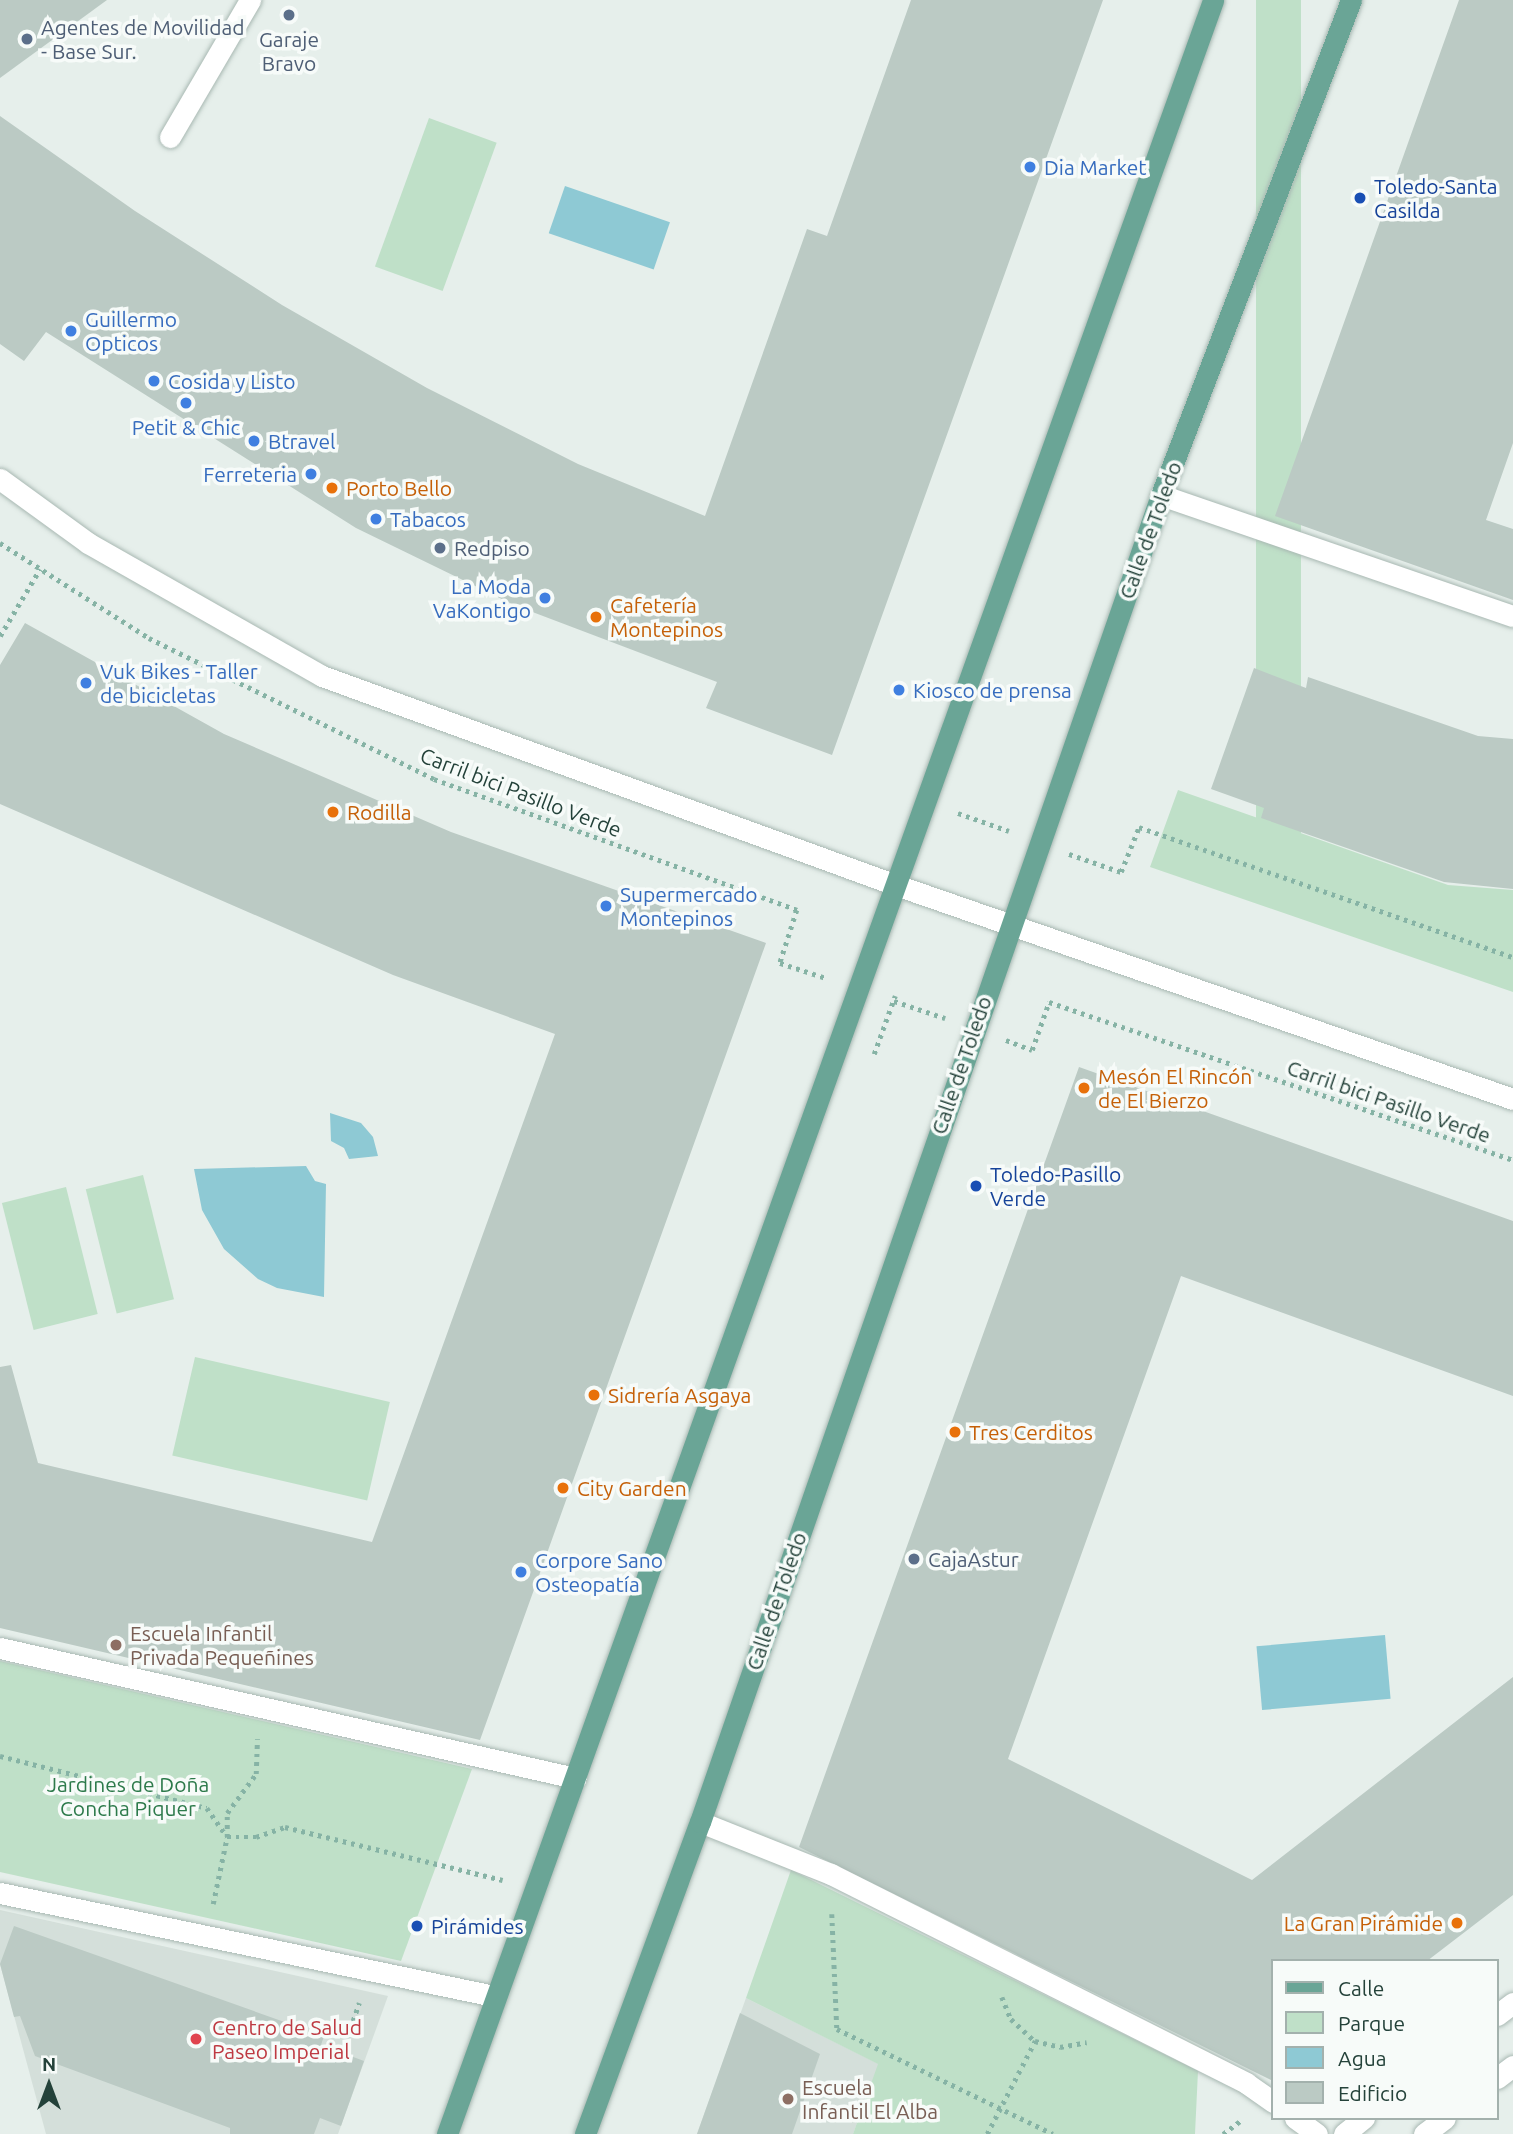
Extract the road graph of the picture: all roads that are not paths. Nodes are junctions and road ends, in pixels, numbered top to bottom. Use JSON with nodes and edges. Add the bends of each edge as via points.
{"nodes":[{"id":1,"x":250,"y":0,"type":"edge"},
{"id":2,"x":1213,"y":0,"type":"edge"},
{"id":3,"x":1351,"y":0,"type":"edge"},
{"id":4,"x":170,"y":137,"type":"dead end"},
{"id":5,"x":0,"y":479,"type":"edge"},
{"id":6,"x":1161,"y":495,"type":"junction"},
{"id":7,"x":1513,"y":616,"type":"edge"},
{"id":8,"x":896,"y":885,"type":"junction"},
{"id":9,"x":1011,"y":922,"type":"junction"},
{"id":10,"x":1513,"y":1099,"type":"edge"},
{"id":11,"x":0,"y":1648,"type":"edge"},
{"id":12,"x":575,"y":1778,"type":"junction"},
{"id":13,"x":700,"y":1822,"type":"junction"},
{"id":14,"x":0,"y":1893,"type":"edge"},
{"id":15,"x":494,"y":1996,"type":"junction"},
{"id":16,"x":1272,"y":2101,"type":"edge"},
{"id":17,"x":1298,"y":2120,"type":"edge"},
{"id":18,"x":1362,"y":2120,"type":"edge"},
{"id":19,"x":1442,"y":2120,"type":"edge"},
{"id":20,"x":447,"y":2134,"type":"edge"},
{"id":21,"x":585,"y":2134,"type":"edge"},
{"id":22,"x":1317,"y":2134,"type":"edge"},
{"id":23,"x":1344,"y":2134,"type":"edge"},
{"id":24,"x":1424,"y":2134,"type":"edge"}],
"edges":[{"from":1,"to":4,"type":"street"},
{"from":2,"to":8,"type":"main road"},
{"from":3,"to":6,"type":"main road","name":"Calle de Toledo"},
{"from":5,"to":8,"type":"street","via":[[88,542],[322,676]]},
{"from":6,"to":7,"type":"street"},
{"from":6,"to":9,"type":"main road","name":"Calle de Toledo"},
{"from":8,"to":9,"type":"street"},
{"from":8,"to":12,"type":"main road"},
{"from":9,"to":10,"type":"street"},
{"from":9,"to":13,"type":"main road","name":"Calle de Toledo"},
{"from":11,"to":12,"type":"street"},
{"from":12,"to":15,"type":"main road"},
{"from":13,"to":16,"type":"street","via":[[831,1874],[1246,2082]]},
{"from":13,"to":21,"type":"main road","name":"Calle de Toledo"},
{"from":14,"to":15,"type":"street"},
{"from":15,"to":20,"type":"main road"},
{"from":17,"to":22,"type":"street"},
{"from":18,"to":23,"type":"street"},
{"from":19,"to":24,"type":"street"}]}
